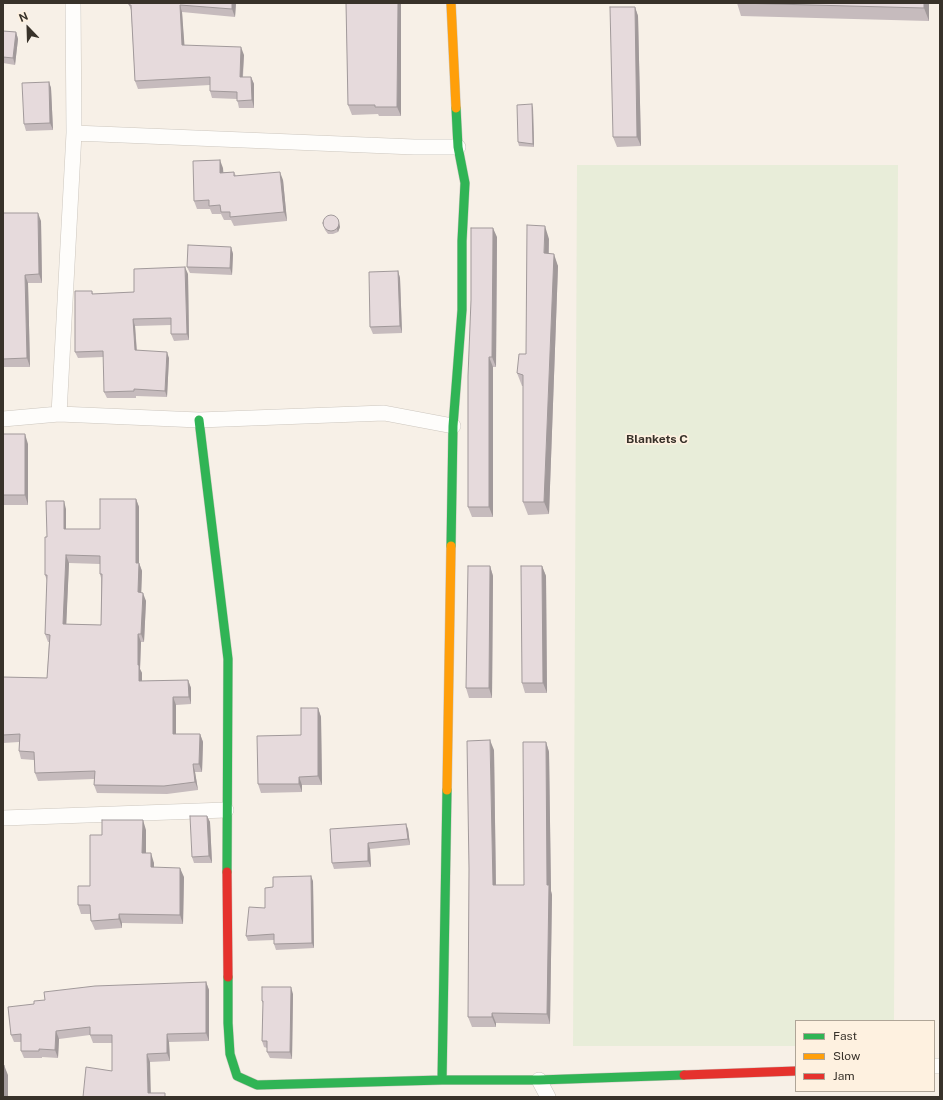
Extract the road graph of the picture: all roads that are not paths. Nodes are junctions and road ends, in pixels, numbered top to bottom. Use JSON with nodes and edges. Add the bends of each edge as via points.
{"nodes":[{"id":1,"x":73,"y":3,"type":"edge"},
{"id":2,"x":451,"y":3,"type":"edge"},
{"id":3,"x":74,"y":133,"type":"junction"},
{"id":4,"x":458,"y":147,"type":"junction"},
{"id":5,"x":60,"y":414,"type":"junction"},
{"id":6,"x":3,"y":419,"type":"edge"},
{"id":7,"x":199,"y":420,"type":"junction"},
{"id":8,"x":454,"y":426,"type":"junction"},
{"id":9,"x":226,"y":810,"type":"junction"},
{"id":10,"x":3,"y":818,"type":"edge"},
{"id":11,"x":795,"y":1071,"type":"edge"},
{"id":12,"x":442,"y":1080,"type":"junction"},
{"id":13,"x":539,"y":1080,"type":"junction"},
{"id":14,"x":548,"y":1097,"type":"edge"}],
"edges":[{"from":1,"to":3,"type":"street"},
{"from":2,"to":4,"type":"street"},
{"from":3,"to":4,"type":"street"},
{"from":3,"to":5,"type":"street"},
{"from":4,"to":8,"type":"street","via":[[465,184],[462,310]]},
{"from":5,"to":6,"type":"street"},
{"from":5,"to":7,"type":"street"},
{"from":7,"to":8,"type":"street","via":[[384,413]]},
{"from":7,"to":9,"type":"street","via":[[228,659]]},
{"from":8,"to":12,"type":"street"},
{"from":9,"to":10,"type":"street"},
{"from":9,"to":12,"type":"street","via":[[228,1023],[230,1054],[237,1076],[257,1085]]},
{"from":11,"to":13,"type":"street"},
{"from":12,"to":13,"type":"street"},
{"from":13,"to":14,"type":"street"}]}
